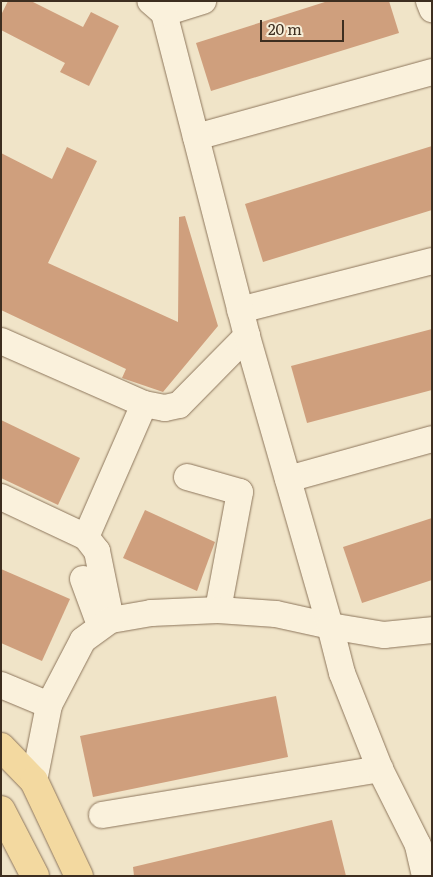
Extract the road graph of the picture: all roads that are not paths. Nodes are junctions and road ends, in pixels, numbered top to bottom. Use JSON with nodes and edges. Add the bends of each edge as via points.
{"nodes":[{"id":1,"x":203,"y":1,"type":"edge"},
{"id":2,"x":430,"y":1,"type":"edge"},
{"id":3,"x":157,"y":7,"type":"edge"},
{"id":4,"x":432,"y":9,"type":"edge"},
{"id":5,"x":432,"y":72,"type":"edge"},
{"id":6,"x":196,"y":137,"type":"junction"},
{"id":7,"x":432,"y":260,"type":"edge"},
{"id":8,"x":240,"y":310,"type":"junction"},
{"id":9,"x":247,"y":336,"type":"junction"},
{"id":10,"x":1,"y":340,"type":"edge"},
{"id":11,"x":144,"y":404,"type":"junction"},
{"id":12,"x":432,"y":439,"type":"edge"},
{"id":13,"x":187,"y":478,"type":"dead end"},
{"id":14,"x":288,"y":479,"type":"junction"},
{"id":15,"x":1,"y":497,"type":"edge"},
{"id":16,"x":86,"y":537,"type":"junction"},
{"id":17,"x":83,"y":579,"type":"dead end"},
{"id":18,"x":218,"y":610,"type":"junction"},
{"id":19,"x":106,"y":624,"type":"junction"},
{"id":20,"x":330,"y":626,"type":"junction"},
{"id":21,"x":432,"y":630,"type":"edge"},
{"id":22,"x":1,"y":685,"type":"edge"},
{"id":23,"x":49,"y":705,"type":"junction"},
{"id":24,"x":1,"y":748,"type":"edge"},
{"id":25,"x":380,"y":769,"type":"junction"},
{"id":26,"x":34,"y":781,"type":"junction"},
{"id":27,"x":1,"y":810,"type":"edge"},
{"id":28,"x":102,"y":815,"type":"dead end"},
{"id":29,"x":425,"y":843,"type":"edge"},
{"id":30,"x":35,"y":876,"type":"edge"},
{"id":31,"x":79,"y":876,"type":"edge"},
{"id":32,"x":425,"y":876,"type":"edge"}],
"edges":[{"from":1,"to":3,"type":"lane"},
{"from":2,"to":4,"type":"lane"},
{"from":3,"to":6,"type":"lane"},
{"from":5,"to":6,"type":"lane"},
{"from":6,"to":8,"type":"lane"},
{"from":7,"to":8,"type":"lane"},
{"from":8,"to":9,"type":"lane"},
{"from":9,"to":11,"type":"lane","via":[[179,405],[165,408]]},
{"from":9,"to":14,"type":"lane"},
{"from":10,"to":11,"type":"lane"},
{"from":11,"to":16,"type":"lane"},
{"from":12,"to":14,"type":"lane"},
{"from":13,"to":18,"type":"lane","via":[[240,492]]},
{"from":14,"to":20,"type":"lane"},
{"from":15,"to":16,"type":"lane"},
{"from":16,"to":19,"type":"lane","via":[[97,551]]},
{"from":17,"to":19,"type":"lane"},
{"from":18,"to":19,"type":"lane","via":[[151,613]]},
{"from":18,"to":20,"type":"lane","via":[[276,614]]},
{"from":19,"to":23,"type":"lane","via":[[83,640]]},
{"from":20,"to":21,"type":"lane","via":[[384,635]]},
{"from":20,"to":25,"type":"lane","via":[[342,673]]},
{"from":22,"to":23,"type":"lane"},
{"from":23,"to":26,"type":"lane"},
{"from":24,"to":26,"type":"main road"},
{"from":25,"to":28,"type":"lane"},
{"from":25,"to":29,"type":"lane"},
{"from":26,"to":31,"type":"main road"},
{"from":27,"to":30,"type":"main road"},
{"from":29,"to":32,"type":"lane"}]}
